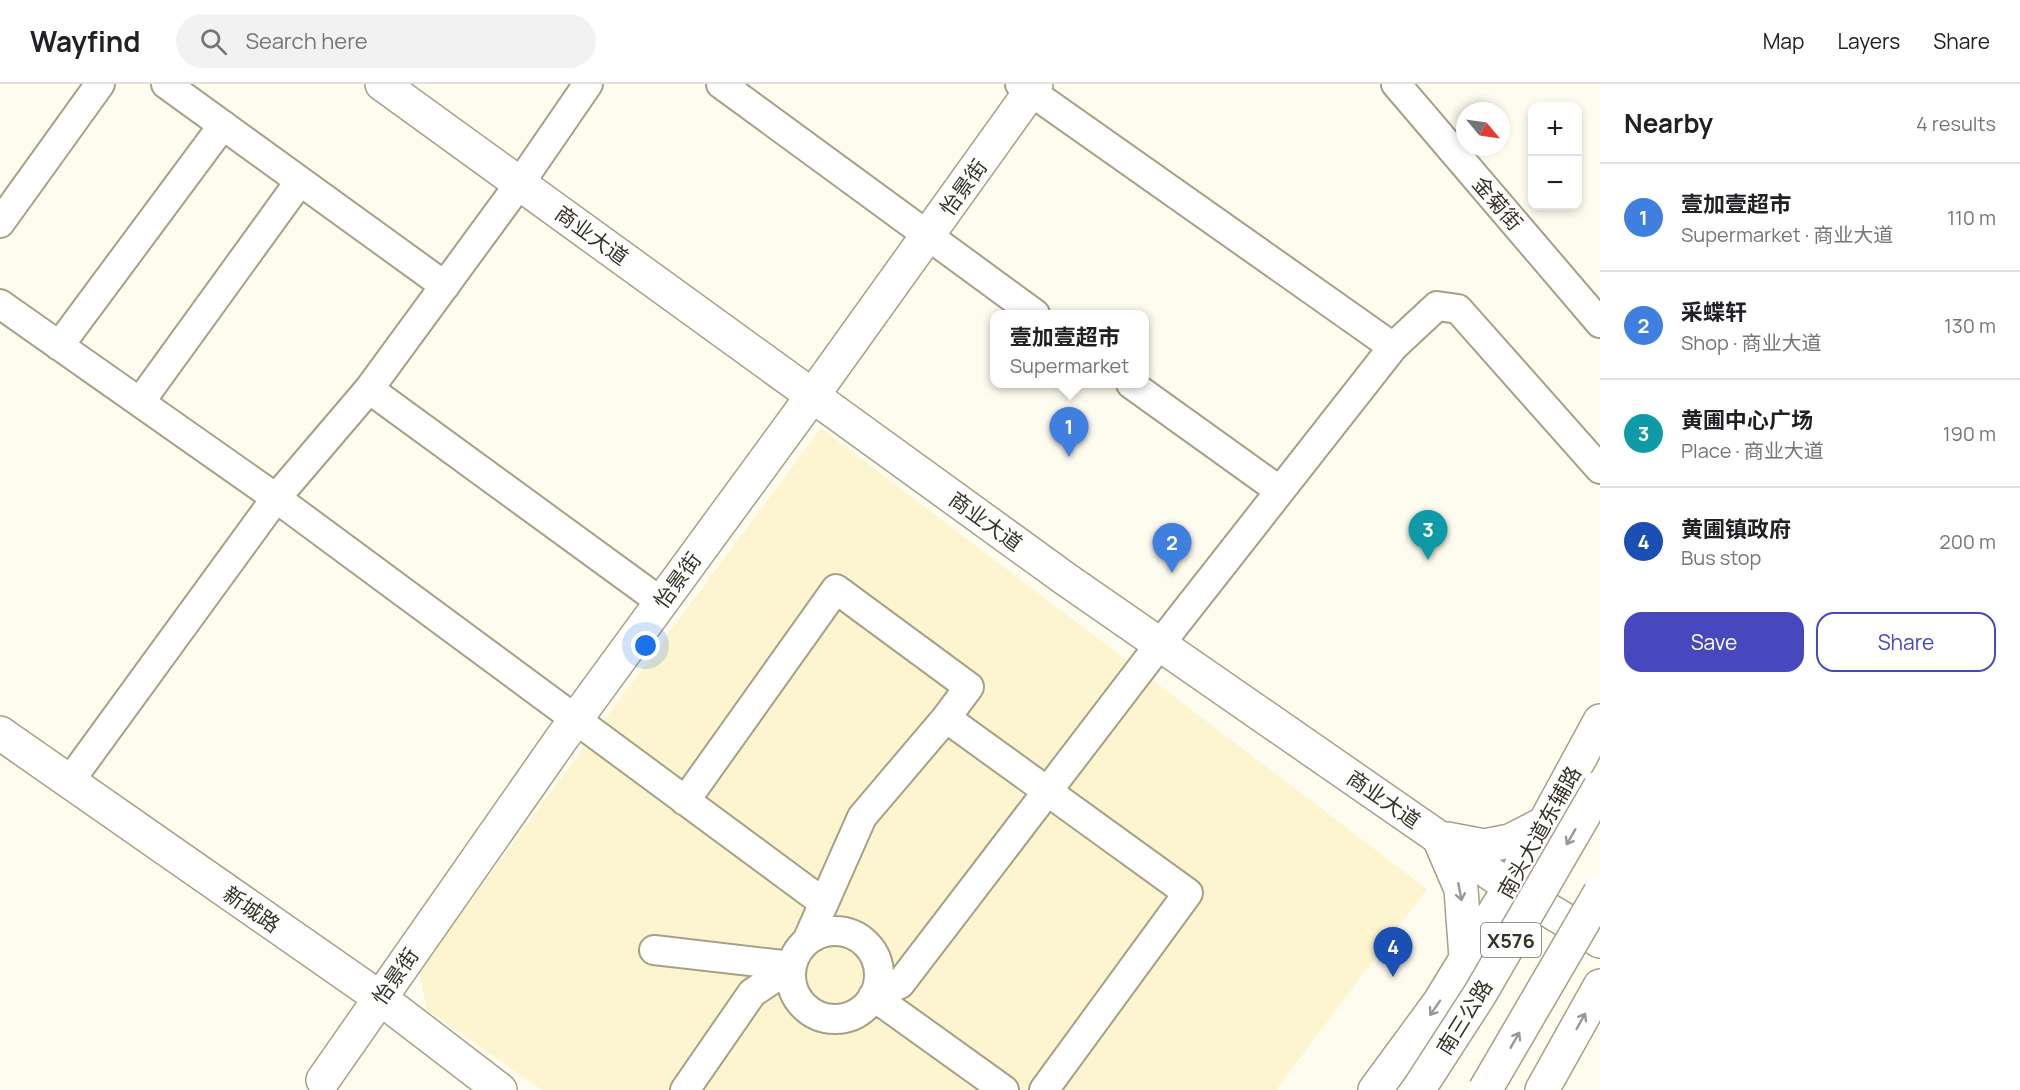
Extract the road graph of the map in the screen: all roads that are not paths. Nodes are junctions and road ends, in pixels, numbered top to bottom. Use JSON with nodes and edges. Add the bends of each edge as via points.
{"nodes":[{"id":1,"x":100,"y":84,"type":"edge"},
{"id":2,"x":166,"y":84,"type":"edge"},
{"id":3,"x":382,"y":84,"type":"edge"},
{"id":4,"x":588,"y":84,"type":"edge"},
{"id":5,"x":721,"y":84,"type":"edge"},
{"id":6,"x":1396,"y":84,"type":"edge"},
{"id":7,"x":1029,"y":87,"type":"edge"},
{"id":8,"x":223,"y":125,"type":"junction"},
{"id":9,"x":300,"y":181,"type":"junction"},
{"id":10,"x":520,"y":183,"type":"junction"},
{"id":11,"x":0,"y":223,"type":"edge"},
{"id":12,"x":927,"y":237,"type":"junction"},
{"id":13,"x":445,"y":286,"type":"junction"},
{"id":14,"x":0,"y":304,"type":"edge"},
{"id":15,"x":1028,"y":310,"type":"edge"},
{"id":16,"x":1600,"y":323,"type":"edge"},
{"id":17,"x":60,"y":346,"type":"junction"},
{"id":18,"x":1393,"y":347,"type":"junction"},
{"id":19,"x":369,"y":388,"type":"junction"},
{"id":20,"x":1137,"y":388,"type":"edge"},
{"id":21,"x":813,"y":395,"type":"junction"},
{"id":22,"x":140,"y":402,"type":"junction"},
{"id":23,"x":1600,"y":469,"type":"edge"},
{"id":24,"x":1280,"y":491,"type":"junction"},
{"id":25,"x":276,"y":498,"type":"junction"},
{"id":26,"x":662,"y":602,"type":"junction"},
{"id":27,"x":1160,"y":644,"type":"junction"},
{"id":28,"x":946,"y":718,"type":"junction"},
{"id":29,"x":575,"y":720,"type":"junction"},
{"id":30,"x":1600,"y":721,"type":"edge"},
{"id":31,"x":0,"y":733,"type":"edge"},
{"id":32,"x":69,"y":782,"type":"junction"},
{"id":33,"x":1600,"y":787,"type":"edge"},
{"id":34,"x":1048,"y":791,"type":"junction"},
{"id":35,"x":685,"y":801,"type":"junction"},
{"id":36,"x":1545,"y":823,"type":"junction"},
{"id":37,"x":1440,"y":838,"type":"junction"},
{"id":38,"x":1510,"y":887,"type":"junction"},
{"id":39,"x":1600,"y":893,"type":"edge"},
{"id":40,"x":824,"y":903,"type":"junction"},
{"id":41,"x":807,"y":941,"type":"junction"},
{"id":42,"x":1600,"y":941,"type":"edge"},
{"id":43,"x":654,"y":950,"type":"dead end"},
{"id":44,"x":1466,"y":958,"type":"junction"},
{"id":45,"x":792,"y":966,"type":"junction"},
{"id":46,"x":1600,"y":986,"type":"edge"},
{"id":47,"x":873,"y":996,"type":"junction"},
{"id":48,"x":380,"y":998,"type":"junction"},
{"id":49,"x":323,"y":1080,"type":"dead end"},
{"id":50,"x":500,"y":1090,"type":"edge"},
{"id":51,"x":685,"y":1090,"type":"edge"},
{"id":52,"x":1004,"y":1090,"type":"edge"},
{"id":53,"x":1044,"y":1090,"type":"edge"},
{"id":54,"x":1375,"y":1090,"type":"edge"},
{"id":55,"x":1418,"y":1090,"type":"edge"},
{"id":56,"x":1485,"y":1090,"type":"edge"},
{"id":57,"x":1542,"y":1090,"type":"edge"}],
"edges":[{"from":1,"to":11,"type":"street"},
{"from":2,"to":8,"type":"street"},
{"from":3,"to":10,"type":"main road","name":"商业大道"},
{"from":4,"to":10,"type":"street"},
{"from":5,"to":12,"type":"street"},
{"from":6,"to":16,"type":"street","name":"金菊街"},
{"from":7,"to":12,"type":"main road","name":"怡景街"},
{"from":7,"to":18,"type":"street"},
{"from":8,"to":9,"type":"street"},
{"from":8,"to":17,"type":"street"},
{"from":9,"to":13,"type":"street"},
{"from":9,"to":22,"type":"street"},
{"from":10,"to":13,"type":"street"},
{"from":10,"to":21,"type":"main road","name":"商业大道"},
{"from":12,"to":15,"type":"street"},
{"from":12,"to":21,"type":"main road","name":"怡景街"},
{"from":13,"to":19,"type":"street"},
{"from":14,"to":17,"type":"street"},
{"from":17,"to":22,"type":"street"},
{"from":18,"to":23,"type":"street","via":[[1437,306],[1458,309]]},
{"from":18,"to":24,"type":"street"},
{"from":19,"to":25,"type":"street"},
{"from":19,"to":26,"type":"street"},
{"from":20,"to":24,"type":"street"},
{"from":21,"to":26,"type":"main road","name":"怡景街"},
{"from":21,"to":27,"type":"main road","name":"商业大道"},
{"from":22,"to":25,"type":"street"},
{"from":24,"to":27,"type":"street"},
{"from":25,"to":29,"type":"street"},
{"from":25,"to":32,"type":"street"},
{"from":26,"to":29,"type":"main road","name":"怡景街"},
{"from":27,"to":34,"type":"street"},
{"from":27,"to":37,"type":"main road","name":"商业大道"},
{"from":28,"to":34,"type":"street"},
{"from":28,"to":35,"type":"street","via":[[969,687],[836,589]]},
{"from":28,"to":40,"type":"street","via":[[862,817]]},
{"from":29,"to":35,"type":"street"},
{"from":29,"to":48,"type":"main road","name":"怡景街"},
{"from":30,"to":36,"type":"main road","name":"南头大道东辅路"},
{"from":31,"to":32,"type":"main road","name":"新城路"},
{"from":32,"to":48,"type":"main road","name":"新城路"},
{"from":33,"to":55,"type":"main road","name":"南三公路","number":"X576","one_way":true,"bridge":true},
{"from":34,"to":47,"type":"street","via":[[900,984]]},
{"from":34,"to":53,"type":"street","via":[[1188,893]]},
{"from":35,"to":40,"type":"street"},
{"from":36,"to":37,"type":"main road","via":[[1510,841],[1484,846]]},
{"from":36,"to":38,"type":"main road","name":"南头大道东辅路"},
{"from":37,"to":38,"type":"main road","name":"商业大道"},
{"from":37,"to":44,"type":"main road","one_way":true,"via":[[1461,888]]},
{"from":38,"to":42,"type":"main road","name":"商业大道"},
{"from":38,"to":44,"type":"main road","name":"南头大道东辅路"},
{"from":56,"to":39,"type":"main road","number":"X576","one_way":true,"bridge":true},
{"from":40,"to":41,"type":"street"},
{"from":41,"to":45,"type":"street"},
{"from":41,"to":47,"type":"street","via":[[835,931],[863,941],[878,967]]},
{"from":43,"to":45,"type":"street"},
{"from":44,"to":54,"type":"main road","name":"南头大道东辅路","one_way":true},
{"from":45,"to":47,"type":"street","via":[[795,995],[820,1017],[840,1019],[854,1015]]},
{"from":45,"to":51,"type":"street","via":[[752,993]]},
{"from":57,"to":46,"type":"main road","one_way":true},
{"from":47,"to":52,"type":"street"},
{"from":48,"to":49,"type":"main road","name":"怡景街"},
{"from":48,"to":50,"type":"main road","name":"新城路"}]}
